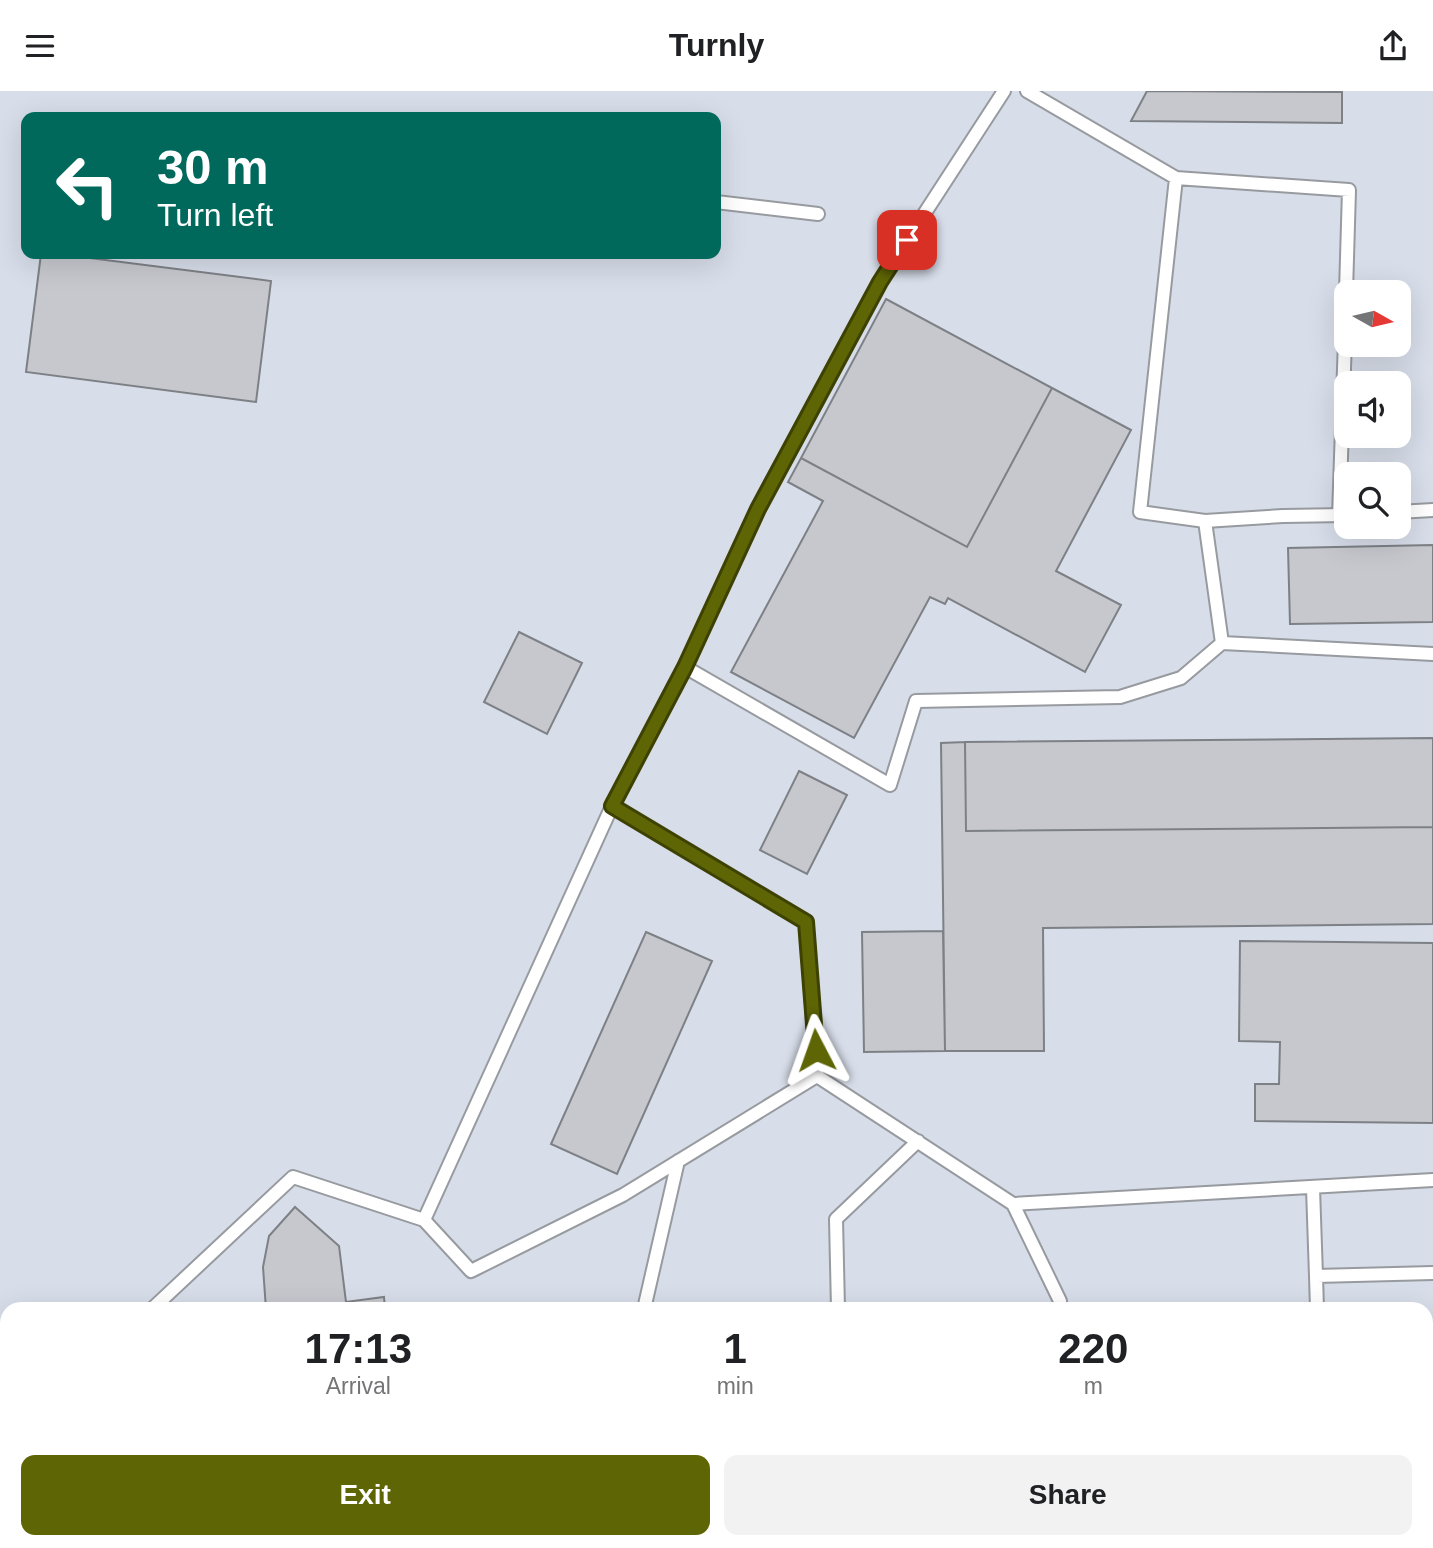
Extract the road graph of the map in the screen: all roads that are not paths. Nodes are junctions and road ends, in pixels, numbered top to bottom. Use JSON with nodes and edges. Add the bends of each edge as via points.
{"nodes":[{"id":1,"x":1004,"y":91,"type":"edge"},
{"id":2,"x":1027,"y":91,"type":"edge"},
{"id":3,"x":1176,"y":178,"type":"junction"},
{"id":4,"x":721,"y":203,"type":"edge"},
{"id":5,"x":818,"y":214,"type":"dead end"},
{"id":6,"x":1346,"y":280,"type":"edge"},
{"id":7,"x":1345,"y":357,"type":"edge"},
{"id":8,"x":1344,"y":462,"type":"edge"},
{"id":9,"x":1433,"y":510,"type":"edge"},
{"id":10,"x":1411,"y":511,"type":"edge"},
{"id":11,"x":1334,"y":516,"type":"edge"},
{"id":12,"x":1205,"y":521,"type":"junction"},
{"id":13,"x":1222,"y":643,"type":"junction"},
{"id":14,"x":1433,"y":655,"type":"edge"},
{"id":15,"x":685,"y":667,"type":"junction"},
{"id":16,"x":612,"y":806,"type":"junction"},
{"id":17,"x":817,"y":1076,"type":"junction"},
{"id":18,"x":918,"y":1141,"type":"junction"},
{"id":19,"x":678,"y":1161,"type":"junction"},
{"id":20,"x":1433,"y":1180,"type":"edge"},
{"id":21,"x":1313,"y":1188,"type":"junction"},
{"id":22,"x":1013,"y":1203,"type":"junction"},
{"id":23,"x":424,"y":1220,"type":"junction"},
{"id":24,"x":1433,"y":1273,"type":"edge"},
{"id":25,"x":1315,"y":1276,"type":"junction"},
{"id":26,"x":159,"y":1302,"type":"edge"},
{"id":27,"x":646,"y":1302,"type":"edge"},
{"id":28,"x":838,"y":1302,"type":"edge"},
{"id":29,"x":1060,"y":1302,"type":"edge"},
{"id":30,"x":1317,"y":1302,"type":"edge"}],
"edges":[{"from":1,"to":15,"type":"lane","via":[[880,282],[758,509]]},
{"from":2,"to":3,"type":"lane"},
{"from":3,"to":6,"type":"lane","via":[[1349,190]]},
{"from":3,"to":12,"type":"lane","via":[[1140,512]]},
{"from":4,"to":5,"type":"lane"},
{"from":7,"to":8,"type":"lane"},
{"from":9,"to":10,"type":"lane"},
{"from":11,"to":12,"type":"lane"},
{"from":12,"to":13,"type":"lane"},
{"from":13,"to":14,"type":"lane"},
{"from":13,"to":15,"type":"lane","via":[[1181,678],[1120,697],[916,701],[890,785]]},
{"from":15,"to":16,"type":"lane"},
{"from":16,"to":17,"type":"lane","via":[[806,922]]},
{"from":16,"to":23,"type":"lane"},
{"from":17,"to":18,"type":"lane"},
{"from":17,"to":19,"type":"lane"},
{"from":18,"to":22,"type":"lane"},
{"from":18,"to":28,"type":"lane","via":[[836,1219]]},
{"from":19,"to":23,"type":"lane","via":[[623,1195],[471,1271]]},
{"from":19,"to":27,"type":"lane"},
{"from":20,"to":21,"type":"lane"},
{"from":21,"to":22,"type":"lane"},
{"from":21,"to":25,"type":"lane"},
{"from":22,"to":29,"type":"lane"},
{"from":23,"to":26,"type":"lane","via":[[293,1177]]},
{"from":24,"to":25,"type":"lane"},
{"from":25,"to":30,"type":"lane"}]}
